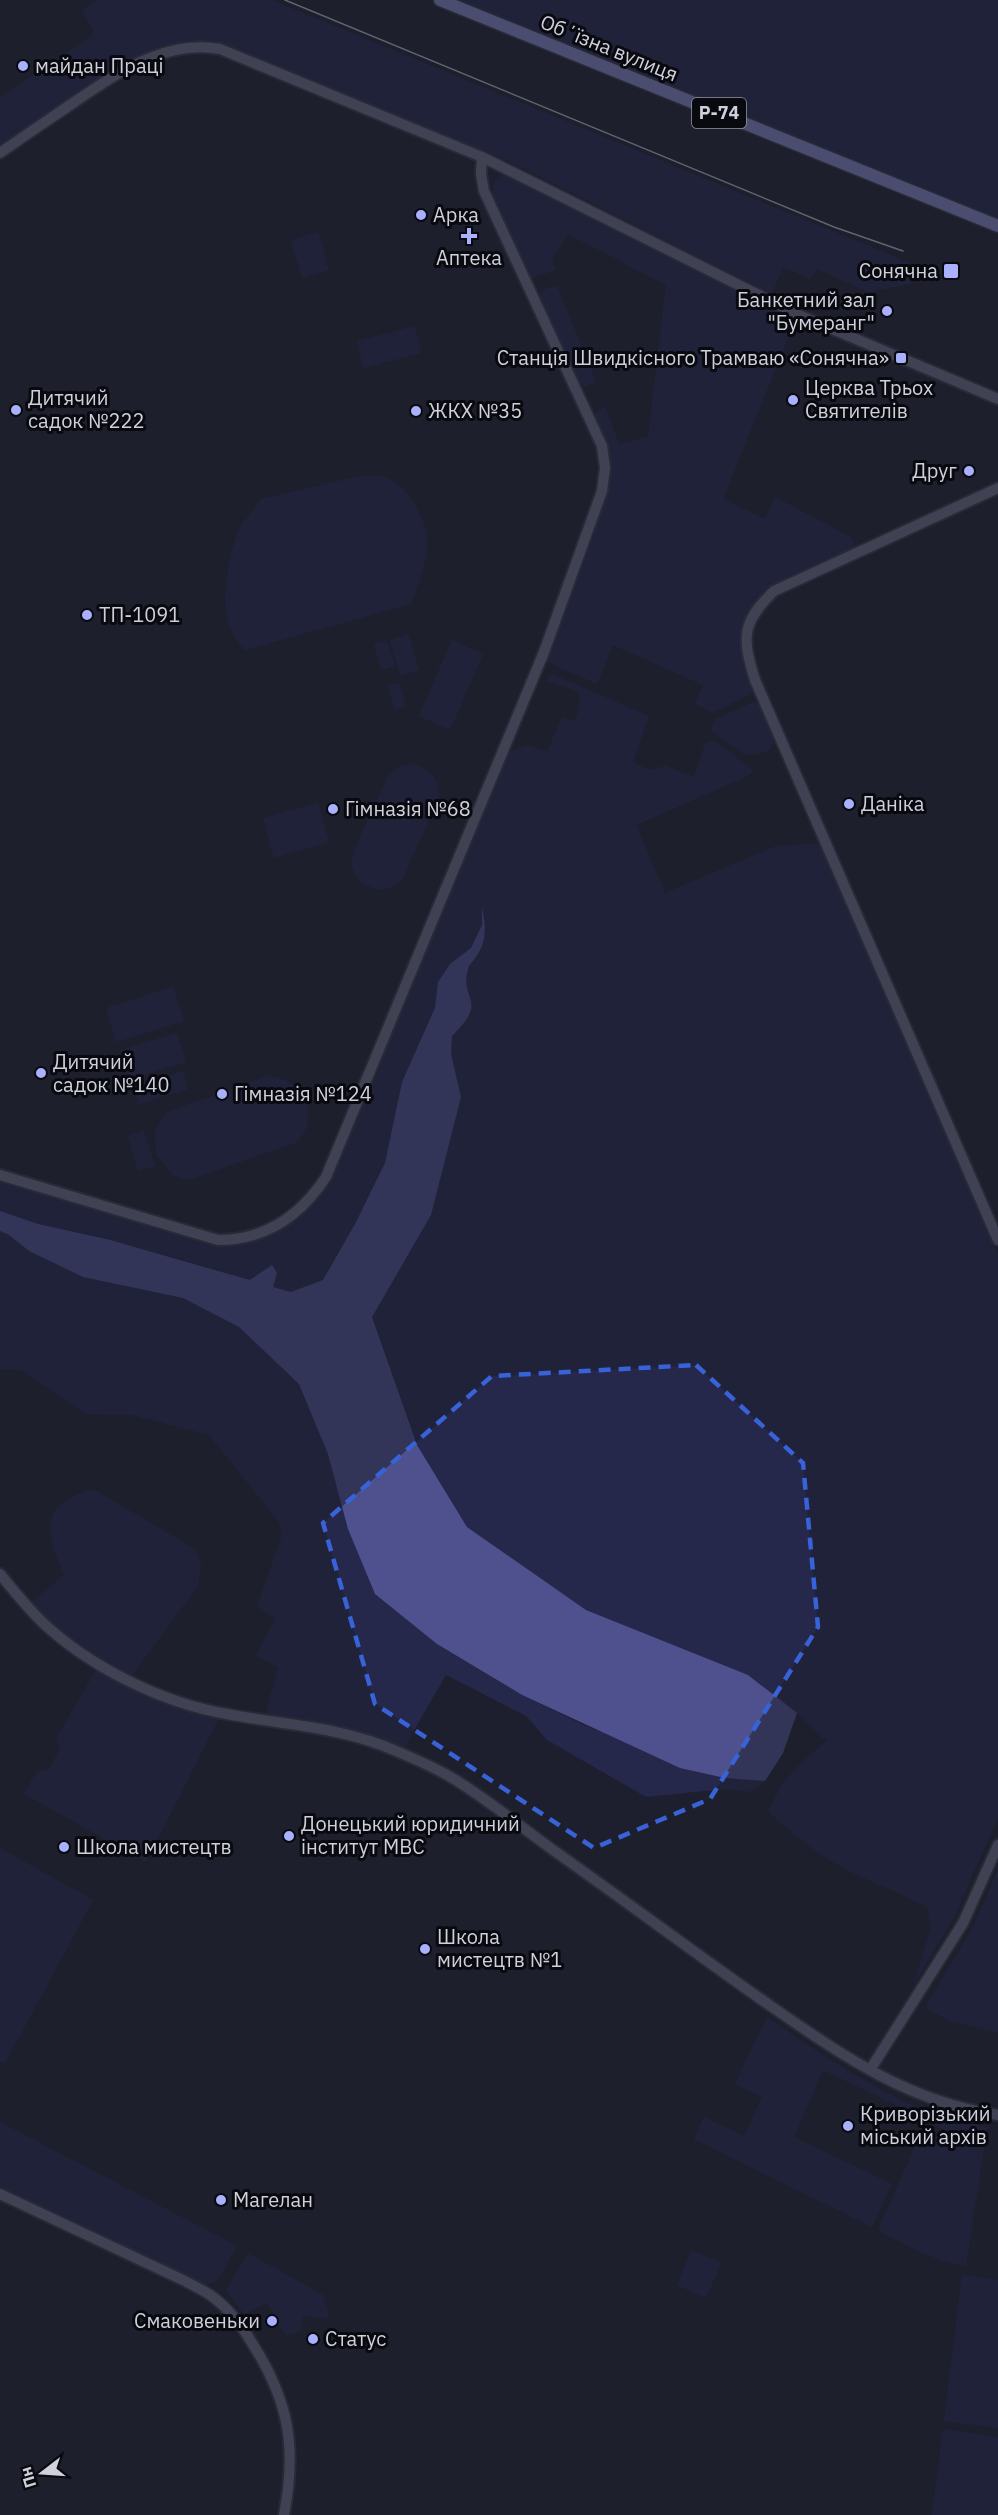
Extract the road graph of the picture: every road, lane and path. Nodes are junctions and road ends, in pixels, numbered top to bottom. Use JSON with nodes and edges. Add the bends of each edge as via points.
{"nodes":[{"id":1,"x":440,"y":0,"type":"edge"},
{"id":2,"x":0,"y":153,"type":"edge"},
{"id":3,"x":482,"y":157,"type":"junction"},
{"id":4,"x":998,"y":226,"type":"edge"},
{"id":5,"x":998,"y":399,"type":"edge"},
{"id":6,"x":998,"y":488,"type":"edge"},
{"id":7,"x":0,"y":1175,"type":"edge"},
{"id":8,"x":998,"y":1240,"type":"edge"},
{"id":9,"x":0,"y":1574,"type":"edge"},
{"id":10,"x":998,"y":1845,"type":"edge"},
{"id":11,"x":870,"y":2070,"type":"junction"},
{"id":12,"x":998,"y":2115,"type":"edge"},
{"id":13,"x":0,"y":2194,"type":"edge"},
{"id":14,"x":284,"y":2515,"type":"edge"}],
"edges":[{"from":1,"to":4,"type":"main road","name":"Обʼїзна вулиця","number":"Р-74"},
{"from":2,"to":3,"type":"street","via":[[120,71],[143,60],[203,46],[220,49]]},
{"from":3,"to":5,"type":"street","via":[[799,315]]},
{"from":3,"to":7,"type":"street","via":[[484,191],[603,446],[602,491],[544,652],[326,1177],[314,1195],[287,1220],[253,1236],[218,1240]]},
{"from":6,"to":8,"type":"street","via":[[774,591],[750,619],[747,653]]},
{"from":9,"to":11,"type":"street","via":[[59,1637],[151,1691],[222,1713],[351,1735],[375,1742],[453,1779],[723,1972]]},
{"from":10,"to":11,"type":"street","via":[[963,1923]]},
{"from":11,"to":12,"type":"street","via":[[931,2099]]},
{"from":13,"to":14,"type":"street","via":[[185,2281],[214,2298],[239,2323],[278,2389],[287,2416],[291,2445]]}]}
